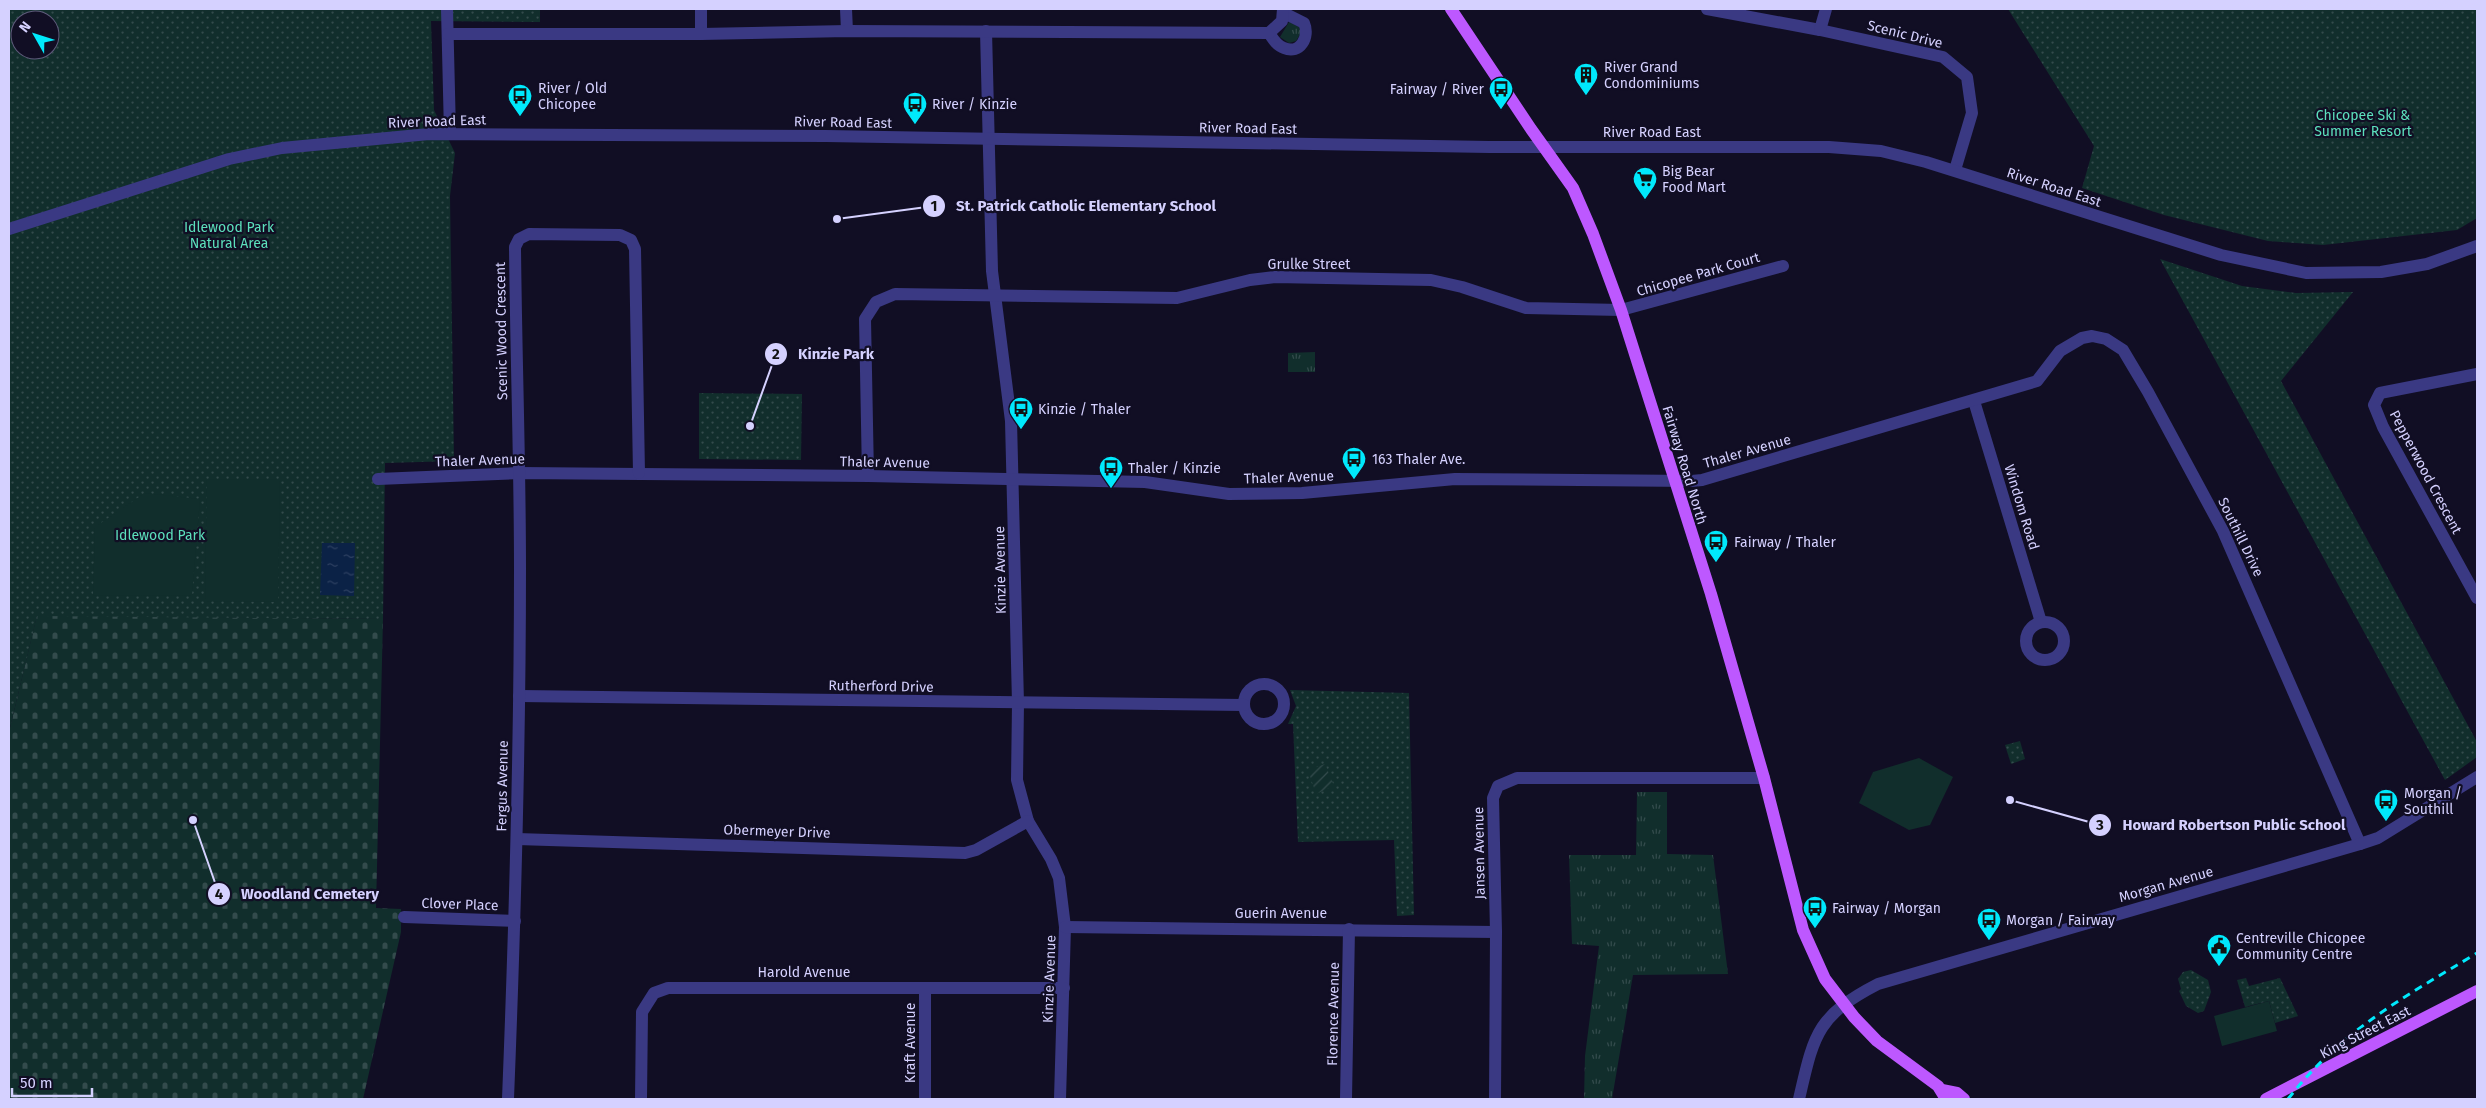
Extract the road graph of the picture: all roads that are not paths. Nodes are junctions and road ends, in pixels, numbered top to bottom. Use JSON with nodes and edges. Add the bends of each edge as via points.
{"nodes":[{"id":1,"x":447,"y":9,"type":"edge"},
{"id":2,"x":701,"y":9,"type":"edge"},
{"id":3,"x":846,"y":9,"type":"edge"},
{"id":4,"x":1451,"y":9,"type":"edge"},
{"id":5,"x":1707,"y":9,"type":"edge"},
{"id":6,"x":1826,"y":9,"type":"edge"},
{"id":7,"x":1284,"y":11,"type":"edge"},
{"id":8,"x":1820,"y":30,"type":"junction"},
{"id":9,"x":847,"y":31,"type":"junction"},
{"id":10,"x":986,"y":31,"type":"junction"},
{"id":11,"x":1269,"y":33,"type":"junction"},
{"id":12,"x":448,"y":34,"type":"junction"},
{"id":13,"x":702,"y":34,"type":"junction"},
{"id":14,"x":450,"y":133,"type":"junction"},
{"id":15,"x":989,"y":139,"type":"junction"},
{"id":16,"x":1543,"y":147,"type":"junction"},
{"id":17,"x":1954,"y":170,"type":"junction"},
{"id":18,"x":9,"y":229,"type":"edge"},
{"id":19,"x":2477,"y":246,"type":"edge"},
{"id":20,"x":1783,"y":266,"type":"dead end"},
{"id":21,"x":995,"y":296,"type":"junction"},
{"id":22,"x":1621,"y":310,"type":"junction"},
{"id":23,"x":2477,"y":374,"type":"edge"},
{"id":24,"x":2037,"y":381,"type":"joint"},
{"id":25,"x":1974,"y":401,"type":"junction"},
{"id":26,"x":519,"y":472,"type":"junction"},
{"id":27,"x":639,"y":473,"type":"junction"},
{"id":28,"x":868,"y":476,"type":"junction"},
{"id":29,"x":378,"y":479,"type":"dead end"},
{"id":30,"x":1013,"y":480,"type":"junction"},
{"id":31,"x":1675,"y":481,"type":"junction"},
{"id":32,"x":2477,"y":598,"type":"edge"},
{"id":33,"x":2041,"y":622,"type":"dead end"},
{"id":34,"x":519,"y":696,"type":"junction"},
{"id":35,"x":1018,"y":703,"type":"junction"},
{"id":36,"x":1244,"y":705,"type":"dead end"},
{"id":37,"x":2477,"y":777,"type":"edge"},
{"id":38,"x":1764,"y":778,"type":"junction"},
{"id":39,"x":1028,"y":821,"type":"junction"},
{"id":40,"x":517,"y":839,"type":"junction"},
{"id":41,"x":2360,"y":844,"type":"junction"},
{"id":42,"x":404,"y":917,"type":"dead end"},
{"id":43,"x":515,"y":922,"type":"junction"},
{"id":44,"x":1065,"y":927,"type":"junction"},
{"id":45,"x":1349,"y":929,"type":"junction"},
{"id":46,"x":1496,"y":932,"type":"junction"},
{"id":47,"x":925,"y":988,"type":"junction"},
{"id":48,"x":1064,"y":988,"type":"junction"},
{"id":49,"x":2477,"y":991,"type":"edge"},
{"id":50,"x":1843,"y":1006,"type":"junction"},
{"id":51,"x":1944,"y":1095,"type":"edge"},
{"id":52,"x":508,"y":1099,"type":"edge"},
{"id":53,"x":641,"y":1099,"type":"edge"},
{"id":54,"x":925,"y":1099,"type":"edge"},
{"id":55,"x":1060,"y":1099,"type":"edge"},
{"id":56,"x":1346,"y":1099,"type":"edge"},
{"id":57,"x":1495,"y":1099,"type":"edge"},
{"id":58,"x":1799,"y":1099,"type":"edge"},
{"id":59,"x":1964,"y":1099,"type":"edge"},
{"id":60,"x":2266,"y":1099,"type":"edge"}],
"edges":[{"from":1,"to":12,"type":"street"},
{"from":2,"to":13,"type":"street"},
{"from":3,"to":9,"type":"street"},
{"from":4,"to":16,"type":"main road","name":"Fairway Road North"},
{"from":5,"to":8,"type":"street","name":"Scenic Drive"},
{"from":6,"to":8,"type":"street"},
{"from":7,"to":11,"type":"street","via":[[1279,25]]},
{"from":7,"to":11,"type":"street","via":[[1304,23],[1307,31],[1304,41],[1296,48],[1286,49]]},
{"from":8,"to":17,"type":"street","name":"Scenic Drive","via":[[1943,56],[1967,77],[1972,112]]},
{"from":9,"to":10,"type":"street"},
{"from":9,"to":13,"type":"street"},
{"from":10,"to":11,"type":"street"},
{"from":10,"to":15,"type":"street","name":"Kinzie Avenue"},
{"from":12,"to":13,"type":"street"},
{"from":12,"to":14,"type":"street"},
{"from":14,"to":15,"type":"street","name":"River Road East"},
{"from":14,"to":18,"type":"street","name":"River Road East","via":[[282,148],[238,158]]},
{"from":15,"to":16,"type":"street","name":"River Road East"},
{"from":15,"to":21,"type":"street","name":"Kinzie Avenue"},
{"from":16,"to":17,"type":"street","name":"River Road East","via":[[1829,147],[1881,151]]},
{"from":16,"to":22,"type":"main road","name":"Fairway Road North","via":[[1573,188]]},
{"from":17,"to":19,"type":"street","name":"River Road East","via":[[2221,255],[2306,273],[2381,272],[2427,264]]},
{"from":20,"to":22,"type":"street","name":"Chicopee Park Court"},
{"from":21,"to":22,"type":"street","name":"Grulke Street","via":[[1177,298],[1275,277],[1431,280],[1526,308]]},
{"from":21,"to":28,"type":"street","name":"Grulke Street","via":[[895,294],[885,296],[870,310],[864,329]]},
{"from":21,"to":30,"type":"street","name":"Kinzie Avenue","via":[[1009,389]]},
{"from":22,"to":31,"type":"main road","name":"Fairway Road North"},
{"from":23,"to":32,"type":"street","name":"Pepperwood Crescent","via":[[2380,393],[2374,405]]},
{"from":24,"to":25,"type":"street","name":"Thaler Avenue"},
{"from":24,"to":41,"type":"street","name":"Southill Drive","via":[[2060,351],[2082,338],[2106,339],[2123,350],[2224,531]]},
{"from":25,"to":31,"type":"street","name":"Thaler Avenue","via":[[1702,480]]},
{"from":25,"to":33,"type":"street","name":"Windom Road"},
{"from":26,"to":27,"type":"street","name":"Thaler Avenue"},
{"from":26,"to":27,"type":"street","name":"Scenic Wood Crescent","via":[[514,247],[519,238],[529,234],[620,235],[631,240],[635,249]]},
{"from":26,"to":29,"type":"street","name":"Thaler Avenue"},
{"from":26,"to":34,"type":"street","name":"Fergus Avenue"},
{"from":27,"to":28,"type":"street","name":"Thaler Avenue"},
{"from":28,"to":30,"type":"street","name":"Thaler Avenue"},
{"from":30,"to":31,"type":"street","name":"Thaler Avenue","via":[[1145,482],[1229,494],[1302,493],[1455,479]]},
{"from":30,"to":35,"type":"street","name":"Kinzie Avenue"},
{"from":31,"to":38,"type":"main road","name":"Fairway Road North"},
{"from":34,"to":35,"type":"street","name":"Rutherford Drive"},
{"from":34,"to":40,"type":"street","name":"Fergus Avenue"},
{"from":35,"to":36,"type":"street","name":"Rutherford Drive"},
{"from":35,"to":39,"type":"street","name":"Kinzie Avenue","via":[[1017,780]]},
{"from":37,"to":41,"type":"street","name":"Morgan Avenue","via":[[2378,838]]},
{"from":38,"to":46,"type":"street","name":"Jansen Avenue","via":[[1517,778],[1498,786],[1493,798]]},
{"from":38,"to":50,"type":"main road","name":"Fairway Road North","via":[[1803,930],[1825,978]]},
{"from":39,"to":40,"type":"street","name":"Obermeyer Drive","via":[[976,850],[965,852]]},
{"from":39,"to":44,"type":"street","name":"Kinzie Avenue","via":[[1059,878]]},
{"from":40,"to":43,"type":"street","name":"Fergus Avenue"},
{"from":41,"to":50,"type":"street","name":"Morgan Avenue","via":[[1878,984]]},
{"from":42,"to":43,"type":"street","name":"Clover Place"},
{"from":43,"to":52,"type":"street","name":"Fergus Avenue"},
{"from":44,"to":45,"type":"street","name":"Guerin Avenue"},
{"from":44,"to":48,"type":"street","name":"Kinzie Avenue"},
{"from":45,"to":46,"type":"street","name":"Guerin Avenue"},
{"from":45,"to":56,"type":"street","name":"Florence Avenue"},
{"from":46,"to":57,"type":"street","name":"Jansen Avenue"},
{"from":47,"to":48,"type":"street","name":"Harold Avenue"},
{"from":47,"to":53,"type":"street","name":"Harold Avenue","via":[[723,986],[668,988],[654,993],[642,1012]]},
{"from":47,"to":54,"type":"street","name":"Kraft Avenue"},
{"from":48,"to":55,"type":"street","name":"Kinzie Avenue"},
{"from":49,"to":60,"type":"main road","name":"King Street East"},
{"from":50,"to":51,"type":"main road","name":"Fairway Road North","via":[[1877,1040]]},
{"from":50,"to":58,"type":"street","name":"Morgan Avenue","via":[[1823,1024],[1816,1036]]},
{"from":51,"to":59,"type":"main road","name":"Fairway Road North","via":[[1957,1093]]}]}
